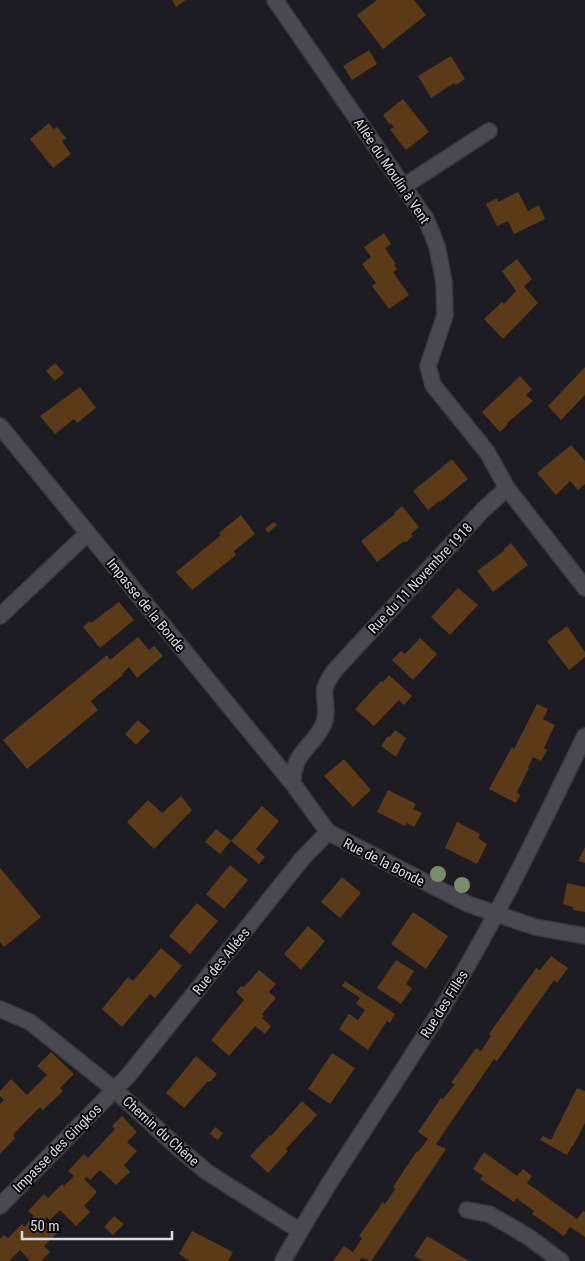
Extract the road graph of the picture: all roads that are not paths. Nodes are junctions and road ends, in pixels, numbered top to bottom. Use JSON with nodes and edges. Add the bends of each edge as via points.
{"nodes":[{"id":1,"x":274,"y":0,"type":"edge"},
{"id":2,"x":489,"y":131,"type":"dead end"},
{"id":3,"x":404,"y":186,"type":"junction"},
{"id":4,"x":0,"y":426,"type":"edge"},
{"id":5,"x":507,"y":488,"type":"junction"},
{"id":6,"x":88,"y":533,"type":"junction"},
{"id":7,"x":585,"y":588,"type":"edge"},
{"id":8,"x":0,"y":616,"type":"edge"},
{"id":9,"x":585,"y":736,"type":"edge"},
{"id":10,"x":292,"y":784,"type":"junction"},
{"id":11,"x":328,"y":832,"type":"junction"},
{"id":12,"x":496,"y":915,"type":"junction"},
{"id":13,"x":585,"y":936,"type":"edge"},
{"id":14,"x":0,"y":1009,"type":"edge"},
{"id":15,"x":115,"y":1090,"type":"junction"},
{"id":16,"x":0,"y":1206,"type":"edge"},
{"id":17,"x":468,"y":1210,"type":"dead end"},
{"id":18,"x":300,"y":1231,"type":"junction"},
{"id":19,"x":283,"y":1261,"type":"edge"},
{"id":20,"x":562,"y":1261,"type":"edge"}],
"edges":[{"from":1,"to":3,"type":"street","name":"Allée du Moulin à Vent"},
{"from":2,"to":3,"type":"street"},
{"from":3,"to":5,"type":"street","name":"Allée du Moulin à Vent","via":[[426,219],[437,246],[444,282],[444,315],[428,366],[433,385],[487,452]]},
{"from":4,"to":6,"type":"street","name":"Impasse de la Bonde"},
{"from":5,"to":7,"type":"street"},
{"from":5,"to":10,"type":"street","name":"Rue du 11 Novembre 1918","via":[[334,671],[326,688],[324,723],[296,760]]},
{"from":6,"to":8,"type":"street"},
{"from":6,"to":10,"type":"street","name":"Impasse de la Bonde"},
{"from":9,"to":12,"type":"street","name":"Rue des Filles"},
{"from":10,"to":11,"type":"street","name":"Rue de la Bonde"},
{"from":11,"to":12,"type":"street","name":"Rue de la Bonde","via":[[468,904]]},
{"from":11,"to":15,"type":"street","name":"Rue des Allées","via":[[302,859]]},
{"from":12,"to":13,"type":"street","name":"Rue de la Bonde","via":[[535,927]]},
{"from":12,"to":18,"type":"street","name":"Rue des Filles","via":[[456,986]]},
{"from":14,"to":15,"type":"street","name":"Chemin du Chêne","via":[[30,1022]]},
{"from":15,"to":16,"type":"street","name":"Impasse des Gingkos"},
{"from":15,"to":18,"type":"street","name":"Chemin du Chêne","via":[[207,1172]]},
{"from":17,"to":20,"type":"street","via":[[489,1214]]},
{"from":18,"to":19,"type":"street","name":"Rue des Filles"}]}
